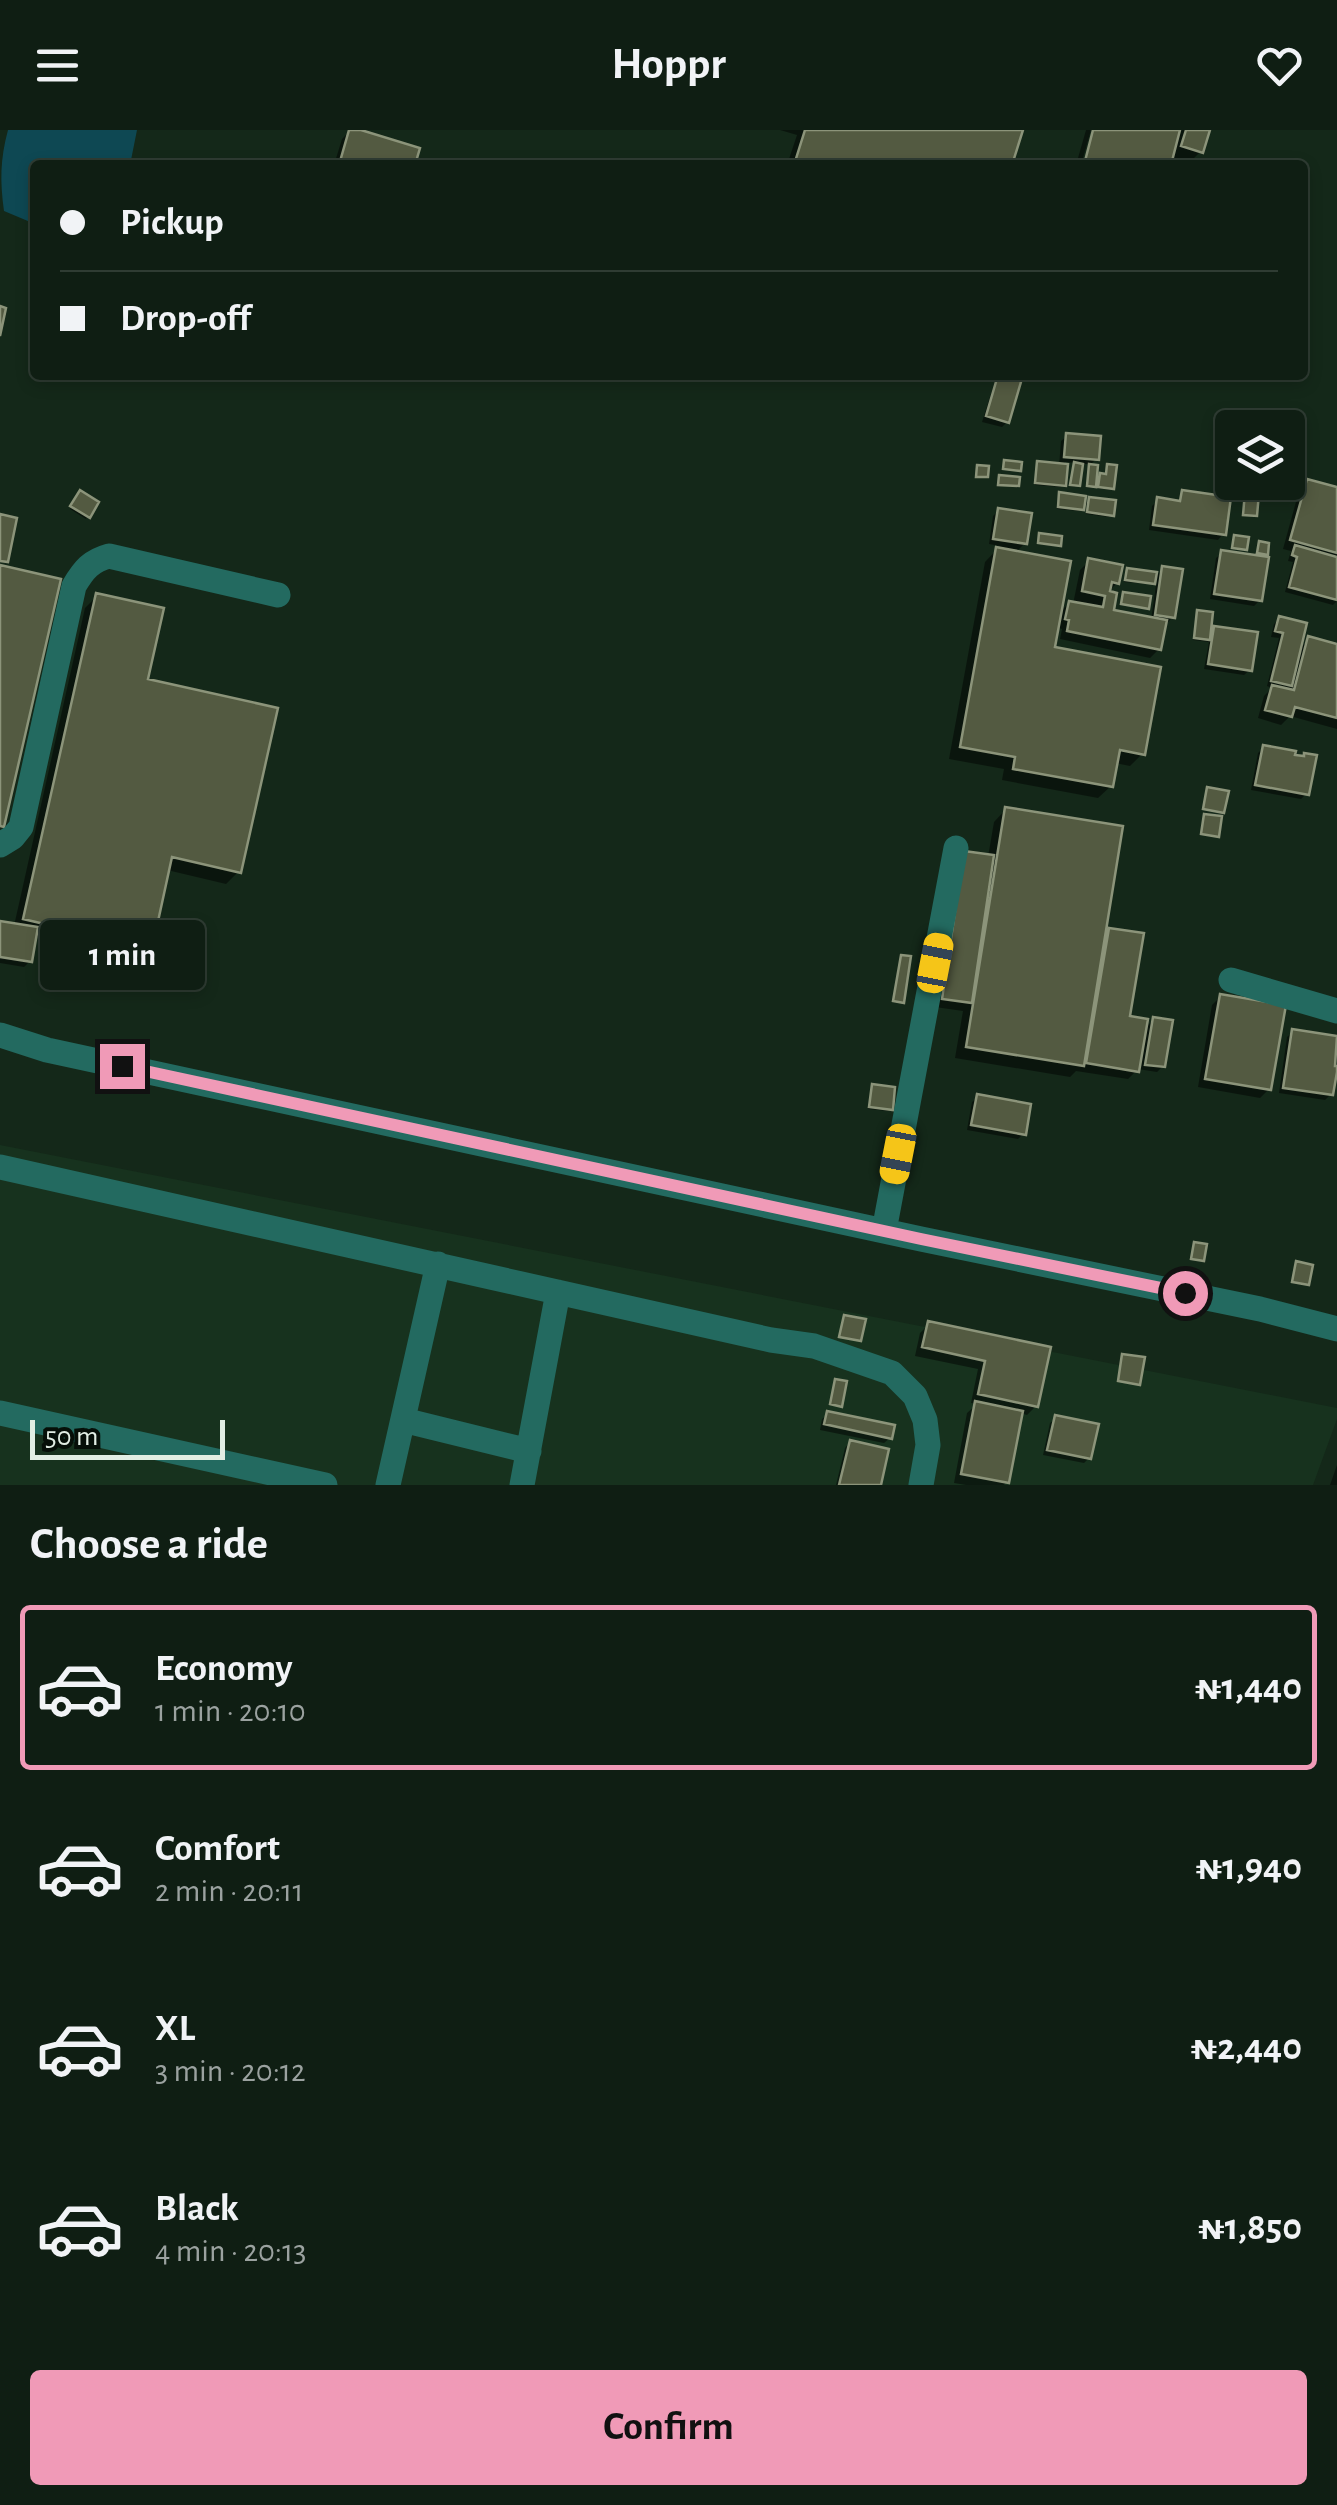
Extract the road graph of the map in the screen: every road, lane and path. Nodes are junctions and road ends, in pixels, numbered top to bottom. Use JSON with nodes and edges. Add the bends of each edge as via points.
{"nodes":[{"id":1,"x":278,"y":595,"type":"dead end"},
{"id":2,"x":0,"y":845,"type":"edge"},
{"id":3,"x":956,"y":848,"type":"dead end"},
{"id":4,"x":1231,"y":980,"type":"dead end"},
{"id":5,"x":1337,"y":1011,"type":"edge"},
{"id":6,"x":0,"y":1035,"type":"edge"},
{"id":7,"x":0,"y":1167,"type":"edge"},
{"id":8,"x":884,"y":1231,"type":"junction"},
{"id":9,"x":438,"y":1264,"type":"junction"},
{"id":10,"x":558,"y":1292,"type":"junction"},
{"id":11,"x":1337,"y":1329,"type":"edge"},
{"id":12,"x":0,"y":1412,"type":"edge"},
{"id":13,"x":403,"y":1420,"type":"junction"},
{"id":14,"x":529,"y":1451,"type":"junction"},
{"id":15,"x":325,"y":1485,"type":"edge"},
{"id":16,"x":388,"y":1485,"type":"edge"},
{"id":17,"x":522,"y":1485,"type":"edge"},
{"id":18,"x":921,"y":1485,"type":"edge"}],
"edges":[{"from":1,"to":2,"type":"street","via":[[109,556],[94,560],[74,586],[22,827]]},
{"from":3,"to":8,"type":"street"},
{"from":4,"to":5,"type":"street"},
{"from":6,"to":8,"type":"street"},
{"from":7,"to":9,"type":"street"},
{"from":8,"to":11,"type":"street"},
{"from":9,"to":10,"type":"street"},
{"from":9,"to":13,"type":"street"},
{"from":10,"to":14,"type":"street"},
{"from":10,"to":18,"type":"street","via":[[814,1346],[892,1373],[915,1396],[925,1420]]},
{"from":12,"to":15,"type":"street"},
{"from":13,"to":14,"type":"street"},
{"from":13,"to":16,"type":"street"},
{"from":14,"to":17,"type":"street"}]}
